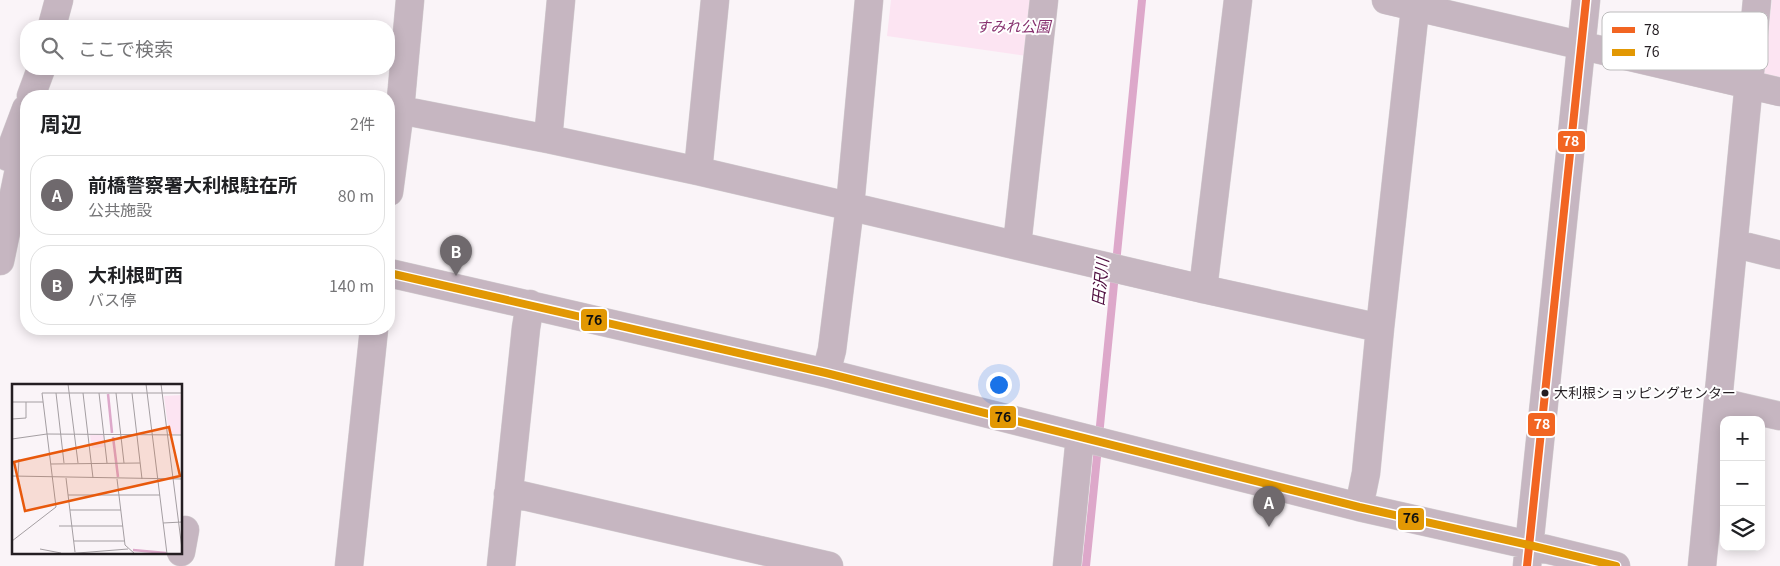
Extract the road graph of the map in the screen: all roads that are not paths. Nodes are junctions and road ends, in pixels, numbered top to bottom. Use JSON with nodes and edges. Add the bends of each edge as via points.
{"nodes":[{"id":1,"x":59,"y":0,"type":"edge"},
{"id":2,"x":410,"y":0,"type":"edge"},
{"id":3,"x":561,"y":0,"type":"edge"},
{"id":4,"x":715,"y":0,"type":"edge"},
{"id":5,"x":869,"y":0,"type":"edge"},
{"id":6,"x":1044,"y":0,"type":"edge"},
{"id":7,"x":1238,"y":0,"type":"edge"},
{"id":8,"x":1386,"y":0,"type":"edge"},
{"id":9,"x":1586,"y":0,"type":"edge"},
{"id":10,"x":1416,"y":3,"type":"edge"},
{"id":11,"x":54,"y":20,"type":"edge"},
{"id":12,"x":1581,"y":45,"type":"junction"},
{"id":13,"x":1602,"y":50,"type":"edge"},
{"id":14,"x":1688,"y":70,"type":"edge"},
{"id":15,"x":1750,"y":70,"type":"edge"},
{"id":16,"x":39,"y":75,"type":"edge"},
{"id":17,"x":1748,"y":84,"type":"junction"},
{"id":18,"x":33,"y":90,"type":"edge"},
{"id":19,"x":1780,"y":92,"type":"edge"},
{"id":20,"x":400,"y":110,"type":"junction"},
{"id":21,"x":20,"y":134,"type":"edge"},
{"id":22,"x":548,"y":139,"type":"junction"},
{"id":23,"x":395,"y":147,"type":"edge"},
{"id":24,"x":14,"y":158,"type":"edge"},
{"id":25,"x":698,"y":171,"type":"junction"},
{"id":26,"x":850,"y":206,"type":"junction"},
{"id":27,"x":1017,"y":245,"type":"junction"},
{"id":28,"x":1734,"y":245,"type":"junction"},
{"id":29,"x":1780,"y":255,"type":"edge"},
{"id":30,"x":0,"y":261,"type":"edge"},
{"id":31,"x":395,"y":273,"type":"edge"},
{"id":32,"x":1203,"y":289,"type":"junction"},
{"id":33,"x":530,"y":304,"type":"junction"},
{"id":34,"x":1380,"y":328,"type":"junction"},
{"id":35,"x":373,"y":335,"type":"edge"},
{"id":36,"x":826,"y":373,"type":"junction"},
{"id":37,"x":1718,"y":403,"type":"junction"},
{"id":38,"x":1780,"y":416,"type":"edge"},
{"id":39,"x":1080,"y":437,"type":"junction"},
{"id":40,"x":508,"y":494,"type":"junction"},
{"id":41,"x":1359,"y":507,"type":"junction"},
{"id":42,"x":1528,"y":555,"type":"edge"},
{"id":43,"x":349,"y":566,"type":"edge"},
{"id":44,"x":501,"y":566,"type":"edge"},
{"id":45,"x":828,"y":566,"type":"edge"},
{"id":46,"x":1067,"y":566,"type":"edge"},
{"id":47,"x":1616,"y":566,"type":"edge"},
{"id":48,"x":1702,"y":566,"type":"edge"}],
"edges":[{"from":1,"to":11,"type":"street"},
{"from":2,"to":20,"type":"street"},
{"from":3,"to":22,"type":"street"},
{"from":4,"to":25,"type":"street"},
{"from":5,"to":26,"type":"street"},
{"from":6,"to":27,"type":"street"},
{"from":7,"to":32,"type":"street"},
{"from":8,"to":10,"type":"street"},
{"from":9,"to":12,"type":"street"},
{"from":10,"to":12,"type":"street"},
{"from":10,"to":34,"type":"street"},
{"from":12,"to":13,"type":"street"},
{"from":12,"to":42,"type":"street"},
{"from":14,"to":17,"type":"street"},
{"from":15,"to":17,"type":"street"},
{"from":16,"to":18,"type":"street"},
{"from":17,"to":19,"type":"street"},
{"from":17,"to":28,"type":"street"},
{"from":20,"to":22,"type":"street"},
{"from":20,"to":23,"type":"street"},
{"from":21,"to":24,"type":"street"},
{"from":22,"to":25,"type":"street"},
{"from":24,"to":30,"type":"street"},
{"from":25,"to":26,"type":"street"},
{"from":26,"to":27,"type":"street"},
{"from":26,"to":36,"type":"street","via":[[832,350]]},
{"from":27,"to":32,"type":"street"},
{"from":28,"to":29,"type":"street"},
{"from":28,"to":37,"type":"street"},
{"from":31,"to":33,"type":"street"},
{"from":32,"to":34,"type":"street"},
{"from":33,"to":36,"type":"street"},
{"from":33,"to":40,"type":"street"},
{"from":34,"to":41,"type":"street","via":[[1366,473]]},
{"from":35,"to":43,"type":"street"},
{"from":36,"to":39,"type":"street"},
{"from":37,"to":38,"type":"street"},
{"from":37,"to":48,"type":"street"},
{"from":39,"to":41,"type":"street"},
{"from":39,"to":46,"type":"street"},
{"from":40,"to":44,"type":"street"},
{"from":40,"to":45,"type":"street"},
{"from":41,"to":42,"type":"street"},
{"from":42,"to":47,"type":"street"}]}
